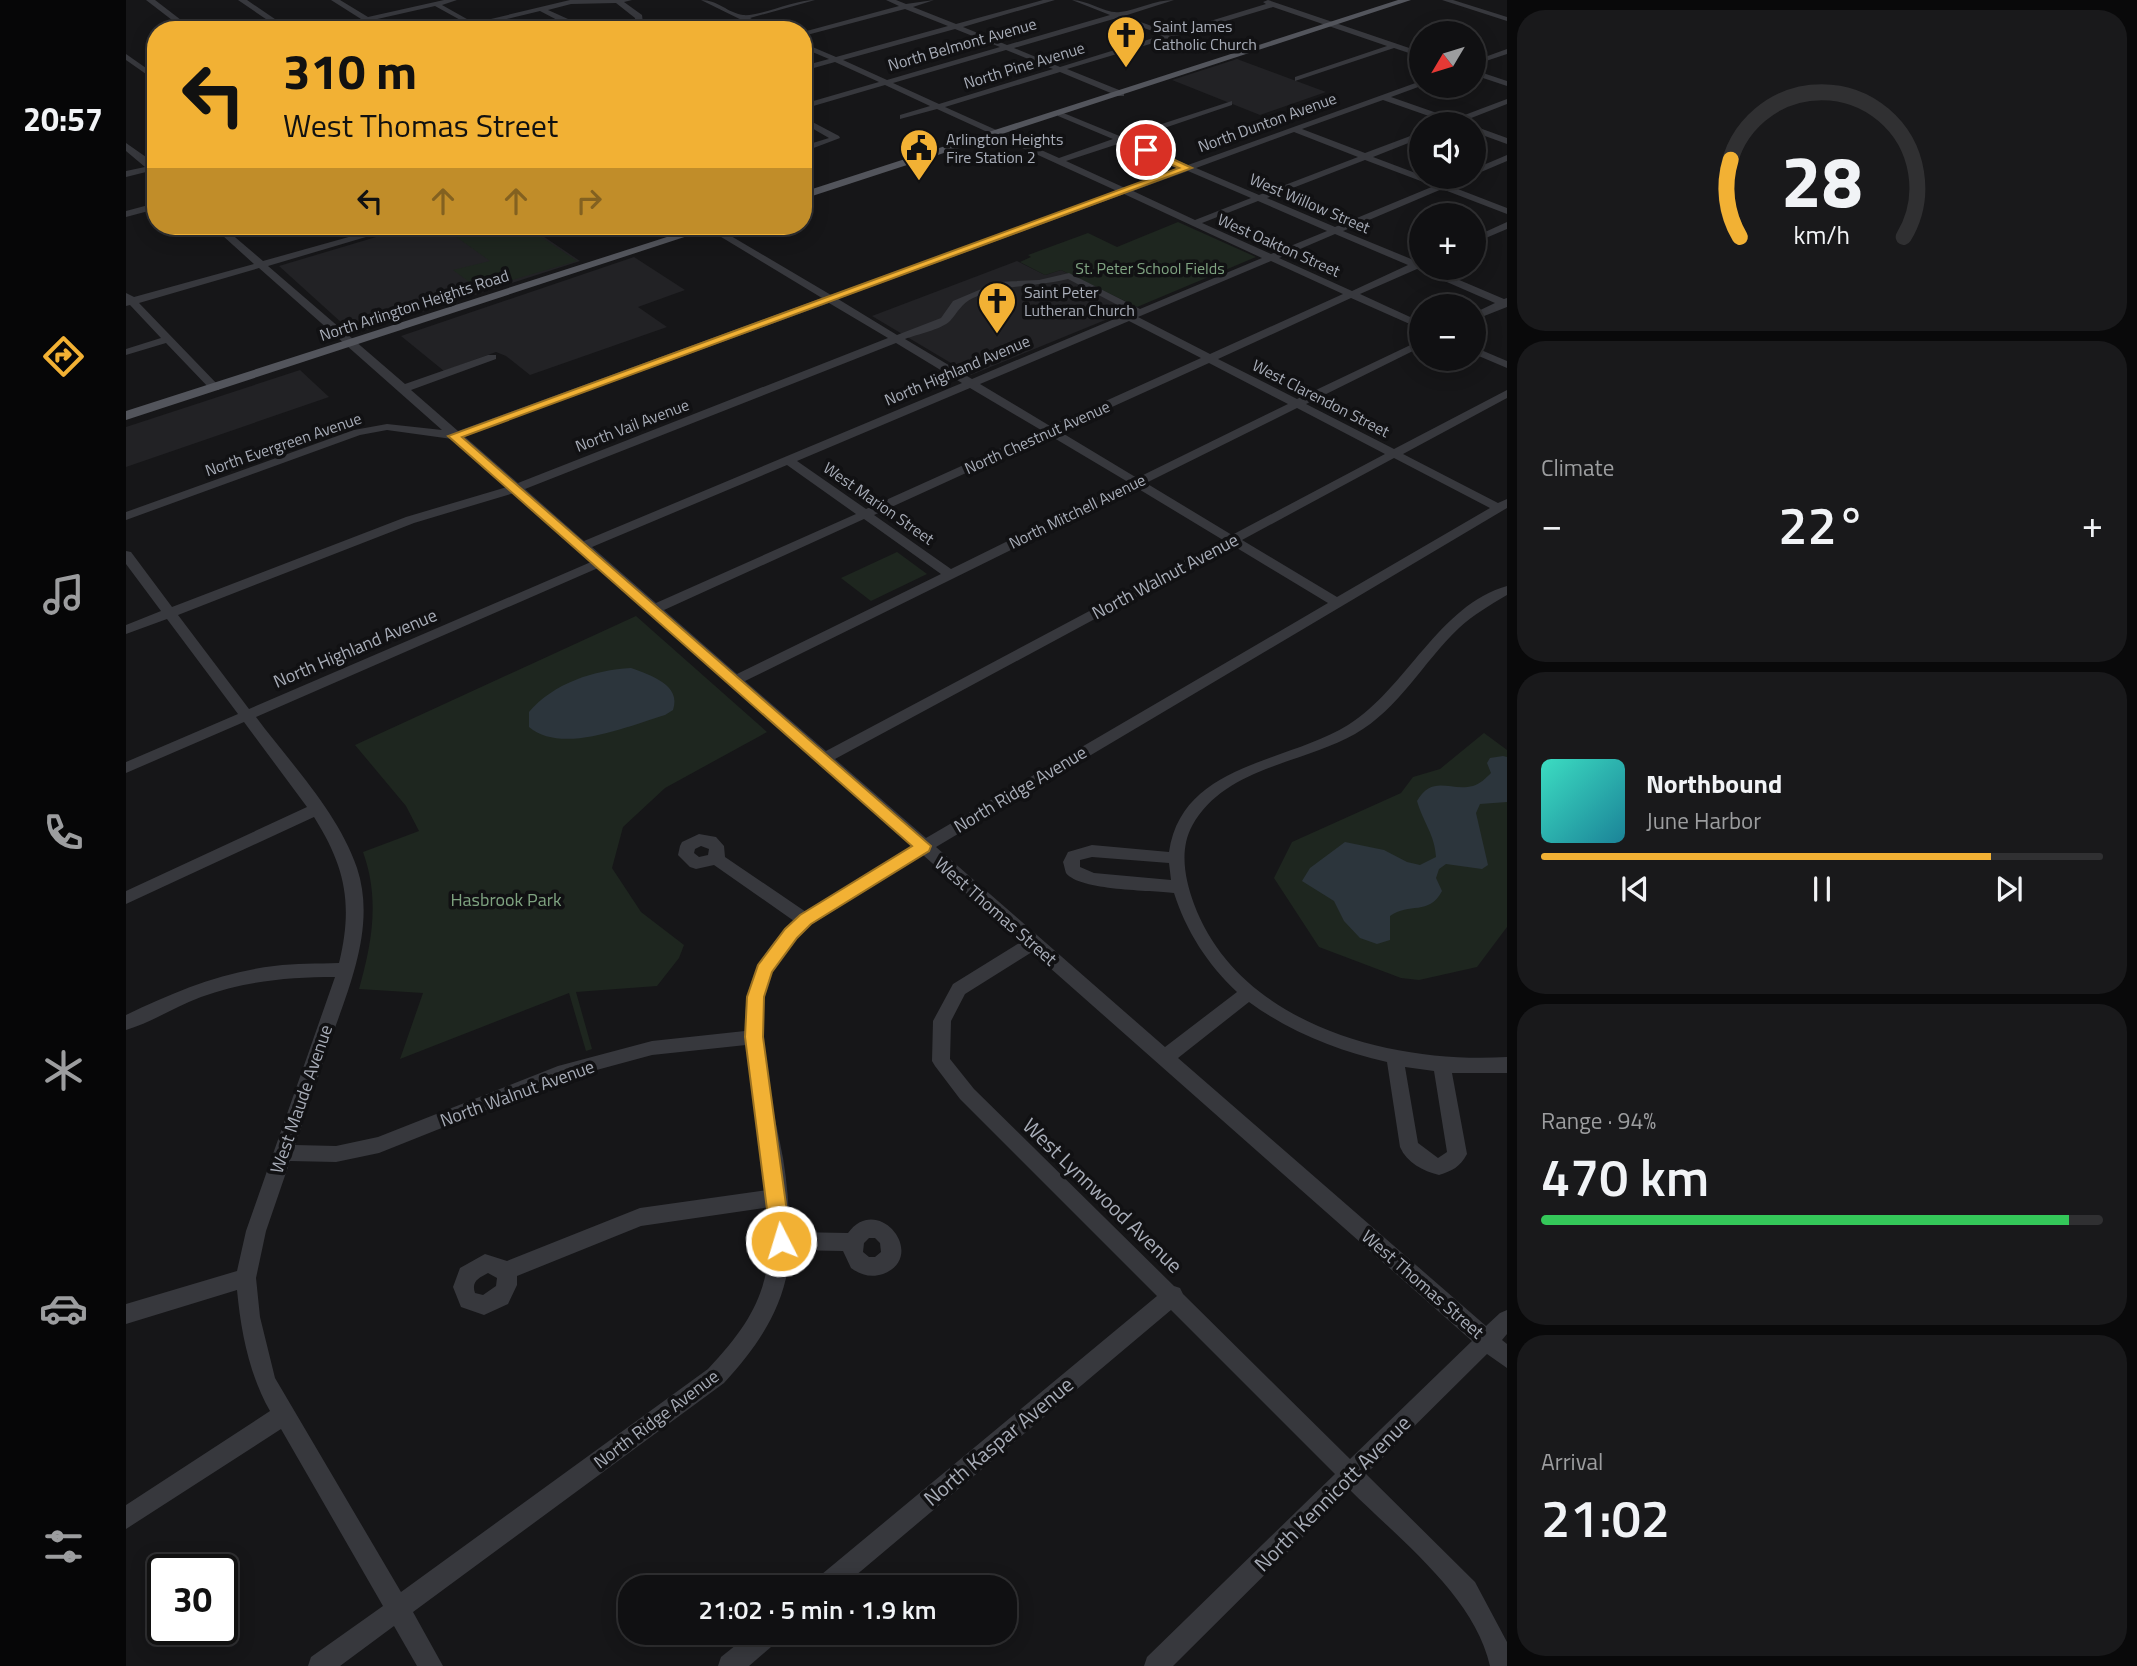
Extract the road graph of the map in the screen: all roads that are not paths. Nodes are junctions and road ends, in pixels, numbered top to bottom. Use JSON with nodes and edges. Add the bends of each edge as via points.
{"nodes":[{"id":1,"x":149,"y":0,"type":"edge"},
{"id":2,"x":242,"y":0,"type":"edge"},
{"id":3,"x":335,"y":0,"type":"edge"},
{"id":4,"x":453,"y":0,"type":"edge"},
{"id":5,"x":628,"y":0,"type":"edge"},
{"id":6,"x":705,"y":0,"type":"edge"},
{"id":7,"x":811,"y":0,"type":"edge"},
{"id":8,"x":890,"y":0,"type":"edge"},
{"id":9,"x":930,"y":0,"type":"edge"},
{"id":10,"x":1051,"y":0,"type":"edge"},
{"id":11,"x":1076,"y":0,"type":"edge"},
{"id":12,"x":1170,"y":0,"type":"edge"},
{"id":13,"x":1261,"y":0,"type":"edge"},
{"id":14,"x":1407,"y":0,"type":"edge"},
{"id":15,"x":1446,"y":0,"type":"edge"},
{"id":16,"x":618,"y":1,"type":"edge"},
{"id":17,"x":436,"y":4,"type":"junction"},
{"id":18,"x":1274,"y":4,"type":"junction"},
{"id":19,"x":906,"y":6,"type":"junction"},
{"id":20,"x":541,"y":9,"type":"junction"},
{"id":21,"x":1499,"y":9,"type":"dead end"},
{"id":22,"x":1488,"y":13,"type":"junction"},
{"id":23,"x":1118,"y":15,"type":"junction"},
{"id":24,"x":742,"y":18,"type":"junction"},
{"id":25,"x":367,"y":19,"type":"junction"},
{"id":26,"x":1507,"y":19,"type":"edge"},
{"id":27,"x":178,"y":21,"type":"edge"},
{"id":28,"x":274,"y":21,"type":"edge"},
{"id":29,"x":359,"y":21,"type":"edge"},
{"id":30,"x":370,"y":21,"type":"edge"},
{"id":31,"x":467,"y":21,"type":"edge"},
{"id":32,"x":487,"y":21,"type":"edge"},
{"id":33,"x":565,"y":21,"type":"edge"},
{"id":34,"x":639,"y":21,"type":"edge"},
{"id":35,"x":749,"y":21,"type":"edge"},
{"id":36,"x":1332,"y":25,"type":"junction"},
{"id":37,"x":956,"y":26,"type":"junction"},
{"id":38,"x":812,"y":32,"type":"edge"},
{"id":39,"x":1172,"y":36,"type":"junction"},
{"id":40,"x":1394,"y":46,"type":"junction"},
{"id":41,"x":1006,"y":47,"type":"junction"},
{"id":42,"x":812,"y":49,"type":"edge"},
{"id":43,"x":1409,"y":51,"type":"edge"},
{"id":44,"x":1507,"y":51,"type":"edge"},
{"id":45,"x":126,"y":56,"type":"edge"},
{"id":46,"x":1486,"y":59,"type":"edge"},
{"id":47,"x":835,"y":60,"type":"junction"},
{"id":48,"x":812,"y":66,"type":"edge"},
{"id":49,"x":147,"y":69,"type":"edge"},
{"id":50,"x":144,"y":70,"type":"junction"},
{"id":51,"x":1062,"y":70,"type":"junction"},
{"id":52,"x":147,"y":72,"type":"edge"},
{"id":53,"x":126,"y":74,"type":"edge"},
{"id":54,"x":1486,"y":76,"type":"edge"},
{"id":55,"x":1298,"y":79,"type":"dead end"},
{"id":56,"x":885,"y":83,"type":"junction"},
{"id":57,"x":1507,"y":84,"type":"edge"},
{"id":58,"x":1409,"y":87,"type":"edge"},
{"id":59,"x":1121,"y":94,"type":"junction"},
{"id":60,"x":1383,"y":96,"type":"junction"},
{"id":61,"x":1507,"y":101,"type":"edge"},
{"id":62,"x":1229,"y":103,"type":"dead end"},
{"id":63,"x":812,"y":104,"type":"edge"},
{"id":64,"x":938,"y":107,"type":"junction"},
{"id":65,"x":1425,"y":112,"type":"edge"},
{"id":66,"x":1480,"y":112,"type":"edge"},
{"id":67,"x":1061,"y":114,"type":"junction"},
{"id":68,"x":903,"y":117,"type":"dead end"},
{"id":69,"x":812,"y":124,"type":"edge"},
{"id":70,"x":1294,"y":129,"type":"junction"},
{"id":71,"x":1486,"y":133,"type":"edge"},
{"id":72,"x":998,"y":134,"type":"junction"},
{"id":73,"x":1122,"y":140,"type":"junction"},
{"id":74,"x":1409,"y":140,"type":"edge"},
{"id":75,"x":1507,"y":141,"type":"edge"},
{"id":76,"x":126,"y":146,"type":"edge"},
{"id":77,"x":812,"y":146,"type":"edge"},
{"id":78,"x":1365,"y":156,"type":"junction"},
{"id":79,"x":1507,"y":158,"type":"edge"},
{"id":80,"x":1058,"y":161,"type":"junction"},
{"id":81,"x":147,"y":163,"type":"edge"},
{"id":82,"x":1486,"y":167,"type":"edge"},
{"id":83,"x":1187,"y":168,"type":"junction"},
{"id":84,"x":147,"y":170,"type":"edge"},
{"id":85,"x":1409,"y":173,"type":"edge"},
{"id":86,"x":126,"y":174,"type":"edge"},
{"id":87,"x":1434,"y":189,"type":"edge"},
{"id":88,"x":1449,"y":189,"type":"edge"},
{"id":89,"x":1125,"y":191,"type":"junction"},
{"id":90,"x":812,"y":193,"type":"edge"},
{"id":91,"x":1258,"y":198,"type":"junction"},
{"id":92,"x":147,"y":208,"type":"edge"},
{"id":93,"x":1507,"y":211,"type":"edge"},
{"id":94,"x":126,"y":214,"type":"edge"},
{"id":95,"x":1194,"y":223,"type":"junction"},
{"id":96,"x":1507,"y":225,"type":"edge"},
{"id":97,"x":1334,"y":231,"type":"junction"},
{"id":98,"x":231,"y":235,"type":"edge"},
{"id":99,"x":367,"y":235,"type":"edge"},
{"id":100,"x":682,"y":235,"type":"edge"},
{"id":101,"x":725,"y":235,"type":"edge"},
{"id":102,"x":1486,"y":235,"type":"edge"},
{"id":103,"x":1269,"y":258,"type":"junction"},
{"id":104,"x":1409,"y":262,"type":"edge"},
{"id":105,"x":263,"y":265,"type":"junction"},
{"id":106,"x":1409,"y":271,"type":"edge"},
{"id":107,"x":1453,"y":280,"type":"edge"},
{"id":108,"x":1352,"y":295,"type":"junction"},
{"id":109,"x":128,"y":299,"type":"edge"},
{"id":110,"x":829,"y":299,"type":"junction"},
{"id":111,"x":1506,"y":302,"type":"edge"},
{"id":112,"x":1486,"y":311,"type":"edge"},
{"id":113,"x":1134,"y":315,"type":"junction"},
{"id":114,"x":1409,"y":321,"type":"edge"},
{"id":115,"x":169,"y":339,"type":"junction"},
{"id":116,"x":896,"y":339,"type":"junction"},
{"id":117,"x":352,"y":343,"type":"junction"},
{"id":118,"x":1409,"y":349,"type":"edge"},
{"id":119,"x":126,"y":352,"type":"edge"},
{"id":120,"x":1486,"y":355,"type":"edge"},
{"id":121,"x":492,"y":357,"type":"dead end"},
{"id":122,"x":1211,"y":359,"type":"junction"},
{"id":123,"x":1507,"y":365,"type":"edge"},
{"id":124,"x":971,"y":383,"type":"junction"},
{"id":125,"x":215,"y":388,"type":"junction"},
{"id":126,"x":402,"y":389,"type":"junction"},
{"id":127,"x":1507,"y":393,"type":"edge"},
{"id":128,"x":1297,"y":404,"type":"junction"},
{"id":129,"x":126,"y":416,"type":"edge"},
{"id":130,"x":1051,"y":430,"type":"junction"},
{"id":131,"x":454,"y":436,"type":"junction"},
{"id":132,"x":1393,"y":453,"type":"junction"},
{"id":133,"x":788,"y":460,"type":"junction"},
{"id":134,"x":1136,"y":482,"type":"junction"},
{"id":135,"x":515,"y":489,"type":"junction"},
{"id":136,"x":1503,"y":506,"type":"edge"},
{"id":137,"x":864,"y":514,"type":"junction"},
{"id":138,"x":126,"y":516,"type":"edge"},
{"id":139,"x":1232,"y":540,"type":"junction"},
{"id":140,"x":581,"y":547,"type":"junction"},
{"id":141,"x":127,"y":556,"type":"edge"},
{"id":142,"x":599,"y":563,"type":"junction"},
{"id":143,"x":949,"y":574,"type":"junction"},
{"id":144,"x":1507,"y":590,"type":"edge"},
{"id":145,"x":1336,"y":602,"type":"junction"},
{"id":146,"x":653,"y":610,"type":"junction"},
{"id":147,"x":169,"y":613,"type":"junction"},
{"id":148,"x":126,"y":630,"type":"edge"},
{"id":149,"x":734,"y":681,"type":"junction"},
{"id":150,"x":247,"y":715,"type":"junction"},
{"id":151,"x":823,"y":759,"type":"junction"},
{"id":152,"x":126,"y":768,"type":"edge"},
{"id":153,"x":317,"y":809,"type":"junction"},
{"id":154,"x":923,"y":846,"type":"junction"},
{"id":155,"x":715,"y":858,"type":"dead end"},
{"id":156,"x":1176,"y":858,"type":"junction"},
{"id":157,"x":1180,"y":887,"type":"junction"},
{"id":158,"x":126,"y":898,"type":"edge"},
{"id":159,"x":806,"y":920,"type":"junction"},
{"id":160,"x":1033,"y":943,"type":"junction"},
{"id":161,"x":346,"y":971,"type":"junction"},
{"id":162,"x":1249,"y":993,"type":"junction"},
{"id":163,"x":126,"y":1023,"type":"edge"},
{"id":164,"x":754,"y":1037,"type":"junction"},
{"id":165,"x":1164,"y":1058,"type":"junction"},
{"id":166,"x":1395,"y":1058,"type":"junction"},
{"id":167,"x":1507,"y":1065,"type":"edge"},
{"id":168,"x":1442,"y":1066,"type":"junction"},
{"id":169,"x":282,"y":1153,"type":"junction"},
{"id":170,"x":777,"y":1197,"type":"junction"},
{"id":171,"x":781,"y":1241,"type":"junction"},
{"id":172,"x":853,"y":1242,"type":"dead end"},
{"id":173,"x":506,"y":1271,"type":"dead end"},
{"id":174,"x":246,"y":1278,"type":"junction"},
{"id":175,"x":1173,"y":1295,"type":"junction"},
{"id":176,"x":126,"y":1314,"type":"edge"},
{"id":177,"x":1507,"y":1320,"type":"edge"},
{"id":178,"x":1486,"y":1340,"type":"junction"},
{"id":179,"x":1507,"y":1358,"type":"edge"},
{"id":180,"x":283,"y":1415,"type":"junction"},
{"id":181,"x":1351,"y":1475,"type":"junction"},
{"id":182,"x":126,"y":1518,"type":"edge"},
{"id":183,"x":838,"y":1575,"type":"edge"},
{"id":184,"x":398,"y":1609,"type":"junction"},
{"id":185,"x":755,"y":1645,"type":"edge"},
{"id":186,"x":1503,"y":1657,"type":"edge"},
{"id":187,"x":320,"y":1666,"type":"edge"},
{"id":188,"x":431,"y":1666,"type":"edge"},
{"id":189,"x":730,"y":1666,"type":"edge"},
{"id":190,"x":1156,"y":1666,"type":"edge"}],
"edges":[{"from":1,"to":27,"type":"street"},
{"from":2,"to":28,"type":"street"},
{"from":3,"to":25,"type":"street"},
{"from":4,"to":17,"type":"street"},
{"from":5,"to":16,"type":"street"},
{"from":6,"to":24,"type":"street"},
{"from":7,"to":24,"type":"street"},
{"from":8,"to":19,"type":"street"},
{"from":9,"to":19,"type":"street"},
{"from":10,"to":37,"type":"street"},
{"from":11,"to":23,"type":"street"},
{"from":12,"to":23,"type":"street","name":"North Belmont Avenue"},
{"from":13,"to":18,"type":"street"},
{"from":14,"to":36,"type":"main road"},
{"from":15,"to":22,"type":"street"},
{"from":16,"to":20,"type":"street","via":[[579,1]]},
{"from":16,"to":34,"type":"street"},
{"from":17,"to":25,"type":"street"},
{"from":17,"to":31,"type":"street"},
{"from":18,"to":36,"type":"street"},
{"from":18,"to":39,"type":"street","name":"North Pine Avenue"},
{"from":19,"to":37,"type":"street"},
{"from":19,"to":38,"type":"street"},
{"from":20,"to":32,"type":"street"},
{"from":20,"to":33,"type":"street"},
{"from":21,"to":22,"type":"street"},
{"from":22,"to":26,"type":"street"},
{"from":23,"to":39,"type":"street"},
{"from":23,"to":41,"type":"street","name":"North Belmont Avenue"},
{"from":24,"to":35,"type":"street"},
{"from":25,"to":29,"type":"street"},
{"from":25,"to":30,"type":"street"},
{"from":36,"to":40,"type":"street"},
{"from":36,"to":59,"type":"main road"},
{"from":37,"to":41,"type":"street"},
{"from":37,"to":47,"type":"street"},
{"from":39,"to":51,"type":"street","name":"North Pine Avenue"},
{"from":40,"to":43,"type":"street"},
{"from":40,"to":55,"type":"street"},
{"from":41,"to":51,"type":"street"},
{"from":41,"to":56,"type":"street","name":"North Belmont Avenue"},
{"from":42,"to":47,"type":"street","name":"West Oakton Street"},
{"from":44,"to":46,"type":"street"},
{"from":45,"to":50,"type":"street"},
{"from":47,"to":48,"type":"street"},
{"from":47,"to":56,"type":"street","name":"West Oakton Street"},
{"from":49,"to":50,"type":"street"},
{"from":50,"to":52,"type":"street"},
{"from":50,"to":53,"type":"street"},
{"from":51,"to":59,"type":"street"},
{"from":51,"to":64,"type":"street","name":"North Pine Avenue"},
{"from":54,"to":57,"type":"street"},
{"from":56,"to":63,"type":"street","name":"North Belmont Avenue"},
{"from":56,"to":64,"type":"street","name":"West Oakton Street"},
{"from":58,"to":60,"type":"street","name":"North Dunton Avenue"},
{"from":59,"to":67,"type":"main road"},
{"from":60,"to":65,"type":"street"},
{"from":60,"to":70,"type":"street","name":"North Dunton Avenue"},
{"from":61,"to":66,"type":"street"},
{"from":62,"to":73,"type":"street"},
{"from":64,"to":68,"type":"street","name":"North Pine Avenue"},
{"from":64,"to":72,"type":"street","name":"West Oakton Street"},
{"from":67,"to":72,"type":"main road"},
{"from":67,"to":73,"type":"street","name":"West Willow Street"},
{"from":69,"to":77,"type":"street","via":[[836,138]]},
{"from":70,"to":78,"type":"street"},
{"from":70,"to":83,"type":"street","name":"North Dunton Avenue"},
{"from":71,"to":75,"type":"street"},
{"from":72,"to":80,"type":"street","name":"West Oakton Street"},
{"from":72,"to":90,"type":"main road"},
{"from":73,"to":80,"type":"street"},
{"from":73,"to":83,"type":"street","name":"West Willow Street"},
{"from":74,"to":78,"type":"street"},
{"from":76,"to":81,"type":"street"},
{"from":78,"to":85,"type":"street"},
{"from":78,"to":91,"type":"street"},
{"from":79,"to":82,"type":"street"},
{"from":80,"to":89,"type":"street","name":"West Oakton Street"},
{"from":83,"to":89,"type":"street","name":"North Dunton Avenue"},
{"from":83,"to":91,"type":"street","name":"West Willow Street"},
{"from":84,"to":86,"type":"street"},
{"from":87,"to":97,"type":"street","name":"North Highland Avenue"},
{"from":88,"to":93,"type":"street"},
{"from":89,"to":95,"type":"street","name":"West Oakton Street"},
{"from":89,"to":110,"type":"street","name":"North Dunton Avenue"},
{"from":91,"to":95,"type":"street"},
{"from":91,"to":97,"type":"street","name":"West Willow Street"},
{"from":92,"to":94,"type":"street"},
{"from":95,"to":103,"type":"street","name":"West Oakton Street"},
{"from":96,"to":102,"type":"street"},
{"from":97,"to":103,"type":"street","name":"North Highland Avenue"},
{"from":97,"to":104,"type":"street","name":"West Willow Street"},
{"from":98,"to":105,"type":"street","name":"West Thomas Street"},
{"from":99,"to":105,"type":"street"},
{"from":100,"to":117,"type":"main road","name":"North Arlington Heights Road"},
{"from":101,"to":110,"type":"street"},
{"from":103,"to":108,"type":"street","name":"West Oakton Street"},
{"from":103,"to":113,"type":"street","name":"North Highland Avenue"},
{"from":105,"to":109,"type":"street"},
{"from":105,"to":117,"type":"street","name":"West Thomas Street"},
{"from":106,"to":108,"type":"street","name":"North Chestnut Avenue"},
{"from":107,"to":111,"type":"street","name":"West Willow Street"},
{"from":108,"to":114,"type":"street","name":"West Oakton Street"},
{"from":108,"to":122,"type":"street","name":"North Chestnut Avenue"},
{"from":109,"to":115,"type":"street"},
{"from":110,"to":116,"type":"street"},
{"from":110,"to":131,"type":"street","name":"North Dunton Avenue"},
{"from":111,"to":112,"type":"street"},
{"from":113,"to":116,"type":"street","name":"North Vail Avenue","via":[[1062,276],[1039,283],[1002,284],[969,296],[957,303],[945,320]]},
{"from":113,"to":122,"type":"street","name":"West Clarendon Street"},
{"from":113,"to":124,"type":"street","name":"North Highland Avenue"},
{"from":115,"to":119,"type":"street"},
{"from":115,"to":125,"type":"street"},
{"from":116,"to":124,"type":"street"},
{"from":116,"to":135,"type":"street","name":"North Vail Avenue"},
{"from":117,"to":125,"type":"main road","name":"North Arlington Heights Road"},
{"from":117,"to":126,"type":"street","name":"West Thomas Street"},
{"from":118,"to":128,"type":"street","name":"North Mitchell Avenue"},
{"from":120,"to":123,"type":"street"},
{"from":121,"to":126,"type":"street"},
{"from":122,"to":128,"type":"street","name":"West Clarendon Street"},
{"from":122,"to":130,"type":"street","name":"North Chestnut Avenue"},
{"from":124,"to":130,"type":"street"},
{"from":124,"to":133,"type":"street","name":"North Highland Avenue"},
{"from":125,"to":129,"type":"main road","name":"North Arlington Heights Road"},
{"from":126,"to":131,"type":"street","name":"West Thomas Street"},
{"from":127,"to":132,"type":"street","name":"North Walnut Avenue"},
{"from":128,"to":132,"type":"street","name":"West Clarendon Street"},
{"from":128,"to":134,"type":"street","name":"North Mitchell Avenue"},
{"from":130,"to":134,"type":"street"},
{"from":130,"to":137,"type":"street","name":"North Chestnut Avenue"},
{"from":131,"to":135,"type":"street","name":"West Thomas Street"},
{"from":131,"to":138,"type":"street","name":"North Evergreen Avenue","via":[[387,427],[358,432]]},
{"from":132,"to":136,"type":"street","name":"West Clarendon Street"},
{"from":132,"to":139,"type":"street","name":"North Walnut Avenue"},
{"from":133,"to":137,"type":"street","name":"West Marion Street"},
{"from":133,"to":140,"type":"street","name":"North Highland Avenue"},
{"from":134,"to":139,"type":"street"},
{"from":134,"to":143,"type":"street","name":"North Mitchell Avenue"},
{"from":135,"to":140,"type":"street","name":"West Thomas Street"},
{"from":135,"to":147,"type":"street","name":"North Vail Avenue","via":[[410,520]]},
{"from":136,"to":145,"type":"street","name":"North Ridge Avenue"},
{"from":137,"to":143,"type":"street","name":"West Marion Street"},
{"from":137,"to":146,"type":"street","name":"North Chestnut Avenue"},
{"from":139,"to":145,"type":"street"},
{"from":139,"to":151,"type":"street","name":"North Walnut Avenue"},
{"from":140,"to":142,"type":"street","name":"West Thomas Street"},
{"from":141,"to":147,"type":"street","name":"West Maude Avenue"},
{"from":142,"to":146,"type":"street","name":"West Thomas Street"},
{"from":142,"to":150,"type":"street","name":"North Highland Avenue"},
{"from":143,"to":149,"type":"street","name":"North Mitchell Avenue"},
{"from":144,"to":156,"type":"street","via":[[1457,622],[1391,699],[1359,725],[1240,775],[1218,789],[1191,815]]},
{"from":145,"to":154,"type":"street","name":"North Ridge Avenue"},
{"from":146,"to":149,"type":"street","name":"West Thomas Street"},
{"from":147,"to":148,"type":"street","name":"North Vail Avenue"},
{"from":147,"to":150,"type":"street","name":"West Maude Avenue"},
{"from":149,"to":151,"type":"street","name":"West Thomas Street"},
{"from":150,"to":152,"type":"street","name":"North Highland Avenue"},
{"from":150,"to":153,"type":"street","name":"West Maude Avenue"},
{"from":151,"to":154,"type":"street","name":"West Thomas Street"},
{"from":153,"to":158,"type":"street"},
{"from":153,"to":161,"type":"street","name":"West Maude Avenue","via":[[340,842],[356,896],[356,934]]},
{"from":154,"to":159,"type":"street","name":"North Ridge Avenue"},
{"from":154,"to":160,"type":"street","name":"West Thomas Street"},
{"from":155,"to":159,"type":"street"},
{"from":156,"to":157,"type":"street"},
{"from":156,"to":157,"type":"street","via":[[1092,851],[1074,856],[1071,862],[1073,870],[1091,879]]},
{"from":157,"to":162,"type":"street","via":[[1207,946]]},
{"from":159,"to":164,"type":"street","name":"North Ridge Avenue","via":[[764,970],[755,997]]},
{"from":160,"to":165,"type":"street","name":"West Thomas Street"},
{"from":160,"to":175,"type":"street","name":"West Lynnwood Avenue","via":[[959,989],[942,1021],[941,1060],[967,1094]]},
{"from":161,"to":163,"type":"street","via":[[245,977],[192,992]]},
{"from":161,"to":169,"type":"street","name":"West Maude Avenue"},
{"from":162,"to":165,"type":"street"},
{"from":162,"to":166,"type":"street","via":[[1313,1029]]},
{"from":164,"to":169,"type":"street","name":"North Walnut Avenue","via":[[652,1048],[564,1071],[379,1145],[335,1154]]},
{"from":164,"to":170,"type":"street","name":"North Ridge Avenue"},
{"from":165,"to":178,"type":"street","name":"West Thomas Street"},
{"from":166,"to":168,"type":"street"},
{"from":166,"to":168,"type":"street","via":[[1409,1147],[1428,1164],[1439,1167],[1457,1154]]},
{"from":167,"to":168,"type":"street"},
{"from":169,"to":174,"type":"street","name":"West Maude Avenue"},
{"from":170,"to":171,"type":"street","name":"North Ridge Avenue"},
{"from":170,"to":173,"type":"street","via":[[640,1217]]},
{"from":171,"to":172,"type":"street"},
{"from":171,"to":184,"type":"street","name":"North Ridge Avenue","via":[[775,1285],[761,1316],[749,1338],[716,1376]]},
{"from":174,"to":176,"type":"street"},
{"from":174,"to":180,"type":"street","name":"West Maude Avenue","via":[[265,1381]]},
{"from":175,"to":181,"type":"street","name":"West Lynnwood Avenue"},
{"from":175,"to":183,"type":"street","name":"North Kaspar Avenue"},
{"from":177,"to":178,"type":"street","name":"North Kennicott Avenue"},
{"from":178,"to":179,"type":"street","name":"West Thomas Street"},
{"from":178,"to":181,"type":"street","name":"North Kennicott Avenue"},
{"from":180,"to":182,"type":"street"},
{"from":180,"to":184,"type":"street","name":"West Maude Avenue"},
{"from":181,"to":186,"type":"street","name":"West Lynnwood Avenue","via":[[1467,1590]]},
{"from":181,"to":190,"type":"street","name":"North Kennicott Avenue"},
{"from":184,"to":187,"type":"street","name":"North Ridge Avenue"},
{"from":184,"to":188,"type":"street","name":"West Maude Avenue"},
{"from":185,"to":189,"type":"street"}]}
